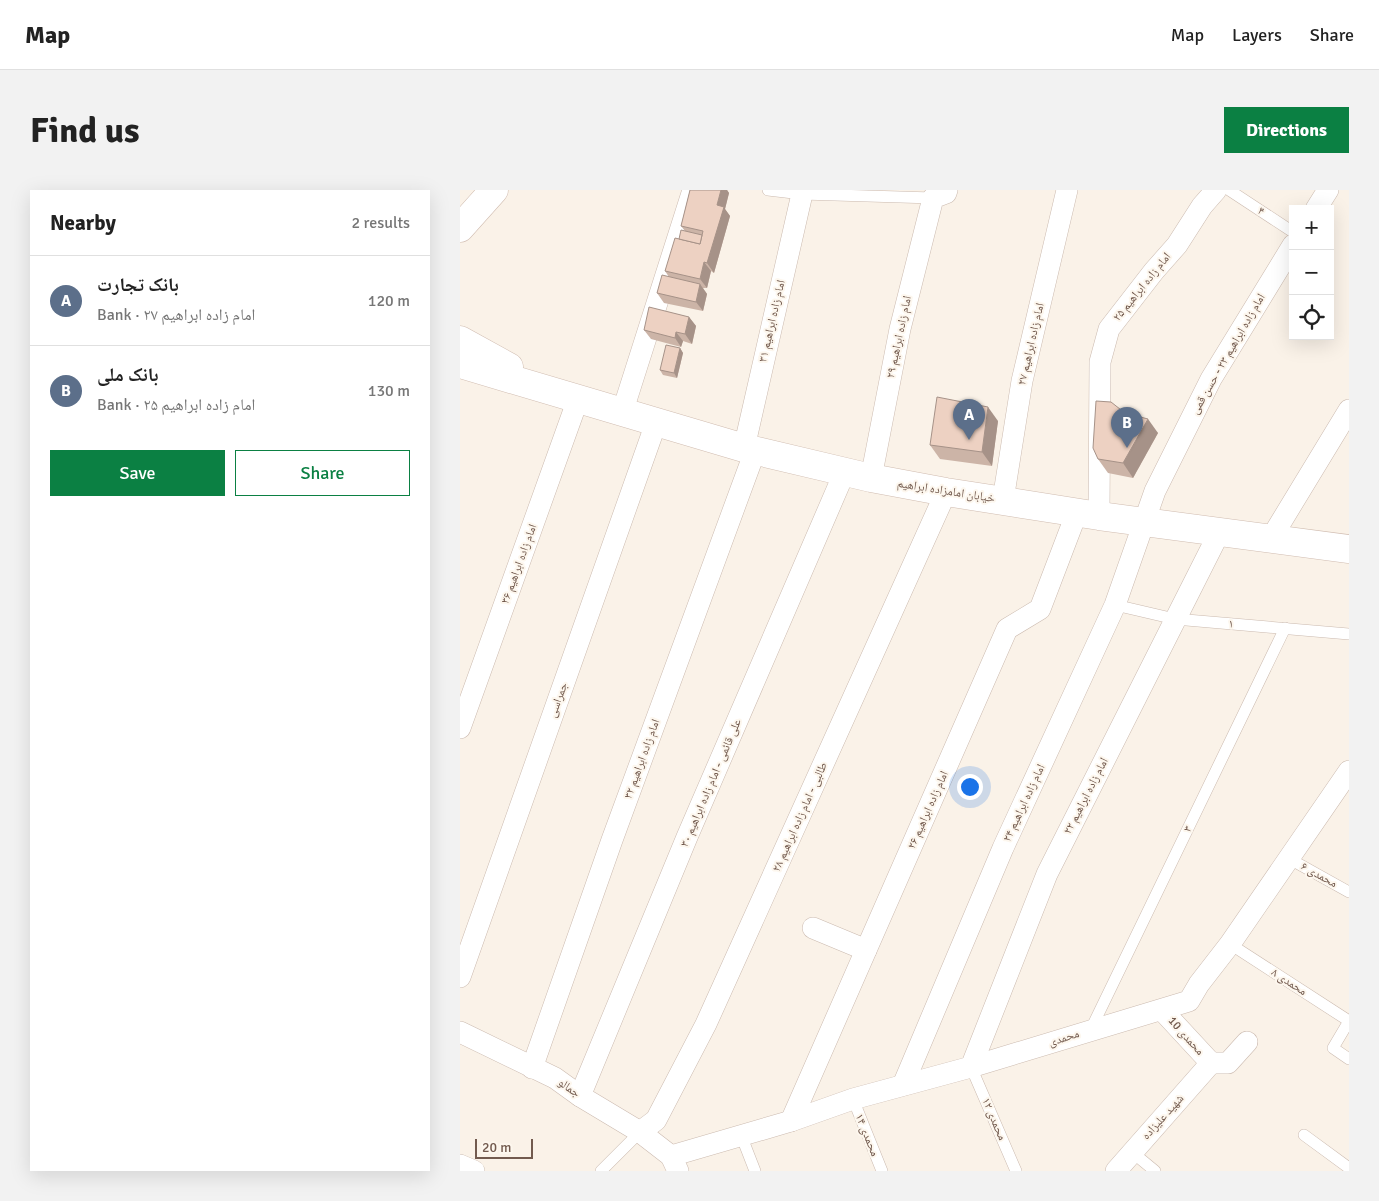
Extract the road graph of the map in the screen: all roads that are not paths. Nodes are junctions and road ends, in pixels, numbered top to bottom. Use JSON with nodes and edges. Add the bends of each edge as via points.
{"nodes":[{"id":1,"x":494,"y":190,"type":"edge"},
{"id":2,"x":693,"y":190,"type":"edge"},
{"id":3,"x":768,"y":190,"type":"edge"},
{"id":4,"x":1067,"y":190,"type":"edge"},
{"id":5,"x":1216,"y":190,"type":"edge"},
{"id":6,"x":1230,"y":190,"type":"edge"},
{"id":7,"x":1328,"y":190,"type":"edge"},
{"id":8,"x":802,"y":194,"type":"junction"},
{"id":9,"x":940,"y":194,"type":"edge"},
{"id":10,"x":1319,"y":205,"type":"edge"},
{"id":11,"x":460,"y":228,"type":"edge"},
{"id":12,"x":1289,"y":229,"type":"edge"},
{"id":13,"x":1290,"y":250,"type":"edge"},
{"id":14,"x":461,"y":353,"type":"edge"},
{"id":15,"x":578,"y":399,"type":"junction"},
{"id":16,"x":1349,"y":410,"type":"edge"},
{"id":17,"x":622,"y":412,"type":"junction"},
{"id":18,"x":656,"y":423,"type":"junction"},
{"id":19,"x":750,"y":450,"type":"junction"},
{"id":20,"x":845,"y":471,"type":"junction"},
{"id":21,"x":871,"y":478,"type":"junction"},
{"id":22,"x":946,"y":492,"type":"junction"},
{"id":23,"x":1003,"y":500,"type":"junction"},
{"id":24,"x":1088,"y":514,"type":"junction"},
{"id":25,"x":1145,"y":521,"type":"junction"},
{"id":26,"x":1219,"y":533,"type":"junction"},
{"id":27,"x":1270,"y":540,"type":"junction"},
{"id":28,"x":1349,"y":549,"type":"edge"},
{"id":29,"x":1115,"y":605,"type":"junction"},
{"id":30,"x":1175,"y":619,"type":"junction"},
{"id":31,"x":1285,"y":628,"type":"junction"},
{"id":32,"x":1349,"y":634,"type":"edge"},
{"id":33,"x":460,"y":728,"type":"edge"},
{"id":34,"x":1349,"y":771,"type":"edge"},
{"id":35,"x":1288,"y":858,"type":"junction"},
{"id":36,"x":1349,"y":892,"type":"edge"},
{"id":37,"x":813,"y":928,"type":"dead end"},
{"id":38,"x":1230,"y":944,"type":"junction"},
{"id":39,"x":866,"y":950,"type":"junction"},
{"id":40,"x":460,"y":977,"type":"edge"},
{"id":41,"x":1162,"y":1010,"type":"junction"},
{"id":42,"x":1349,"y":1021,"type":"edge"},
{"id":43,"x":1091,"y":1029,"type":"junction"},
{"id":44,"x":460,"y":1032,"type":"edge"},
{"id":45,"x":1247,"y":1042,"type":"dead end"},
{"id":46,"x":1349,"y":1059,"type":"edge"},
{"id":47,"x":1211,"y":1063,"type":"junction"},
{"id":48,"x":972,"y":1067,"type":"junction"},
{"id":49,"x":532,"y":1068,"type":"junction"},
{"id":50,"x":903,"y":1085,"type":"junction"},
{"id":51,"x":580,"y":1096,"type":"junction"},
{"id":52,"x":853,"y":1099,"type":"junction"},
{"id":53,"x":791,"y":1121,"type":"junction"},
{"id":54,"x":640,"y":1132,"type":"junction"},
{"id":55,"x":741,"y":1135,"type":"junction"},
{"id":56,"x":1304,"y":1135,"type":"dead end"},
{"id":57,"x":1132,"y":1152,"type":"junction"},
{"id":58,"x":674,"y":1164,"type":"edge"},
{"id":59,"x":460,"y":1165,"type":"edge"},
{"id":60,"x":1349,"y":1168,"type":"edge"},
{"id":61,"x":474,"y":1171,"type":"edge"},
{"id":62,"x":601,"y":1171,"type":"edge"},
{"id":63,"x":755,"y":1171,"type":"edge"},
{"id":64,"x":882,"y":1171,"type":"edge"},
{"id":65,"x":1016,"y":1171,"type":"edge"},
{"id":66,"x":1116,"y":1171,"type":"edge"},
{"id":67,"x":1155,"y":1171,"type":"edge"}],
"edges":[{"from":1,"to":11,"type":"main road"},
{"from":2,"to":17,"type":"street"},
{"from":3,"to":8,"type":"lane"},
{"from":4,"to":23,"type":"street","name":"امام زاده ابراهیم ۲۷","via":[[1022,381]]},
{"from":5,"to":24,"type":"street","name":"امام زاده ابراهیم ۲۵","via":[[1109,328],[1100,362]]},
{"from":6,"to":12,"type":"lane","name":"۴"},
{"from":7,"to":10,"type":"street"},
{"from":8,"to":9,"type":"lane"},
{"from":8,"to":19,"type":"street","name":"امام زاده ابراهیم ۳۱"},
{"from":9,"to":21,"type":"street","name":"امام زاده ابراهیم ۲۹","via":[[900,329]]},
{"from":13,"to":25,"type":"street","name":"امام زاده ابراهیم ۲۳ - حسن قمی","via":[[1211,379],[1155,491]]},
{"from":14,"to":15,"type":"main road","name":"خیابان امامزاده ابراهیم"},
{"from":15,"to":17,"type":"main road","name":"خیابان امامزاده ابراهیم"},
{"from":15,"to":33,"type":"street","name":"امام زاده ابراهیم ۳۶"},
{"from":16,"to":27,"type":"street"},
{"from":17,"to":18,"type":"main road","name":"خیابان امامزاده ابراهیم"},
{"from":18,"to":19,"type":"main road","name":"خیابان امامزاده ابراهیم"},
{"from":18,"to":40,"type":"street","name":"جمراسی"},
{"from":19,"to":20,"type":"main road","name":"خیابان امامزاده ابراهیم"},
{"from":19,"to":49,"type":"street","name":"امام زاده ابراهیم ۳۲"},
{"from":20,"to":21,"type":"main road","name":"خیابان امامزاده ابراهیم"},
{"from":20,"to":51,"type":"street","name":"علی قائمی - امام زاده ابراهیم ۳۰"},
{"from":21,"to":22,"type":"main road","name":"خیابان امامزاده ابراهیم"},
{"from":22,"to":23,"type":"main road","name":"خیابان امامزاده ابراهیم"},
{"from":22,"to":54,"type":"street","name":"طالبی - امام زاده ابراهیم ۲۸","via":[[706,1024],[656,1120]]},
{"from":23,"to":24,"type":"main road","name":"خیابان امامزاده ابراهیم"},
{"from":24,"to":25,"type":"main road","name":"خیابان امامزاده ابراهیم"},
{"from":24,"to":39,"type":"street","name":"امام زاده ابراهیم ۲۶","via":[[1040,609],[1007,629]]},
{"from":25,"to":26,"type":"main road","name":"خیابان امامزاده ابراهیم"},
{"from":25,"to":29,"type":"street","name":"امام زاده ابراهیم ۲۴"},
{"from":26,"to":27,"type":"main road","name":"خیابان امامزاده ابراهیم"},
{"from":26,"to":30,"type":"street","name":"امام زاده ابراهیم ۲۲"},
{"from":27,"to":28,"type":"main road","name":"خیابان امامزاده ابراهیم"},
{"from":29,"to":30,"type":"lane","name":"۱"},
{"from":29,"to":50,"type":"street","name":"امام زاده ابراهیم ۲۴","via":[[1003,848]]},
{"from":30,"to":31,"type":"lane","name":"۱"},
{"from":30,"to":48,"type":"street","name":"امام زاده ابراهیم ۲۲","via":[[1047,874]]},
{"from":31,"to":32,"type":"lane","name":"۱"},
{"from":31,"to":43,"type":"lane","name":"۳"},
{"from":34,"to":35,"type":"street","name":"محمدی"},
{"from":35,"to":36,"type":"lane","name":"محمدی ۶"},
{"from":35,"to":38,"type":"street","name":"محمدی"},
{"from":37,"to":39,"type":"street"},
{"from":38,"to":41,"type":"street","name":"محمدی","via":[[1189,1000]]},
{"from":38,"to":42,"type":"lane","name":"محمدی ۸"},
{"from":39,"to":53,"type":"street","name":"امام زاده ابراهیم ۲۶"},
{"from":41,"to":43,"type":"street","name":"محمدی"},
{"from":41,"to":47,"type":"street","name":"محمدی 10"},
{"from":42,"to":46,"type":"lane","via":[[1332,1048]]},
{"from":43,"to":48,"type":"street","name":"محمدی"},
{"from":44,"to":49,"type":"street","name":"جمالو"},
{"from":45,"to":47,"type":"street","via":[[1228,1063]]},
{"from":47,"to":57,"type":"street","name":"شهید علیزاده"},
{"from":48,"to":50,"type":"street","name":"محمدی"},
{"from":48,"to":65,"type":"lane","name":"محمدی ۱۲"},
{"from":49,"to":51,"type":"street","name":"جمالو","via":[[555,1078]]},
{"from":50,"to":52,"type":"street","name":"محمدی"},
{"from":51,"to":54,"type":"street","name":"جمالو"},
{"from":52,"to":53,"type":"street","name":"محمدی"},
{"from":52,"to":64,"type":"lane","name":"محمدی ۱۴"},
{"from":53,"to":55,"type":"street","name":"محمدی"},
{"from":54,"to":58,"type":"street","name":"جمالو"},
{"from":54,"to":62,"type":"lane"},
{"from":55,"to":58,"type":"street","name":"محمدی"},
{"from":55,"to":63,"type":"lane"},
{"from":56,"to":60,"type":"lane"},
{"from":57,"to":66,"type":"street","name":"شهید علیزاده"},
{"from":57,"to":67,"type":"lane"},
{"from":59,"to":61,"type":"street"}]}
